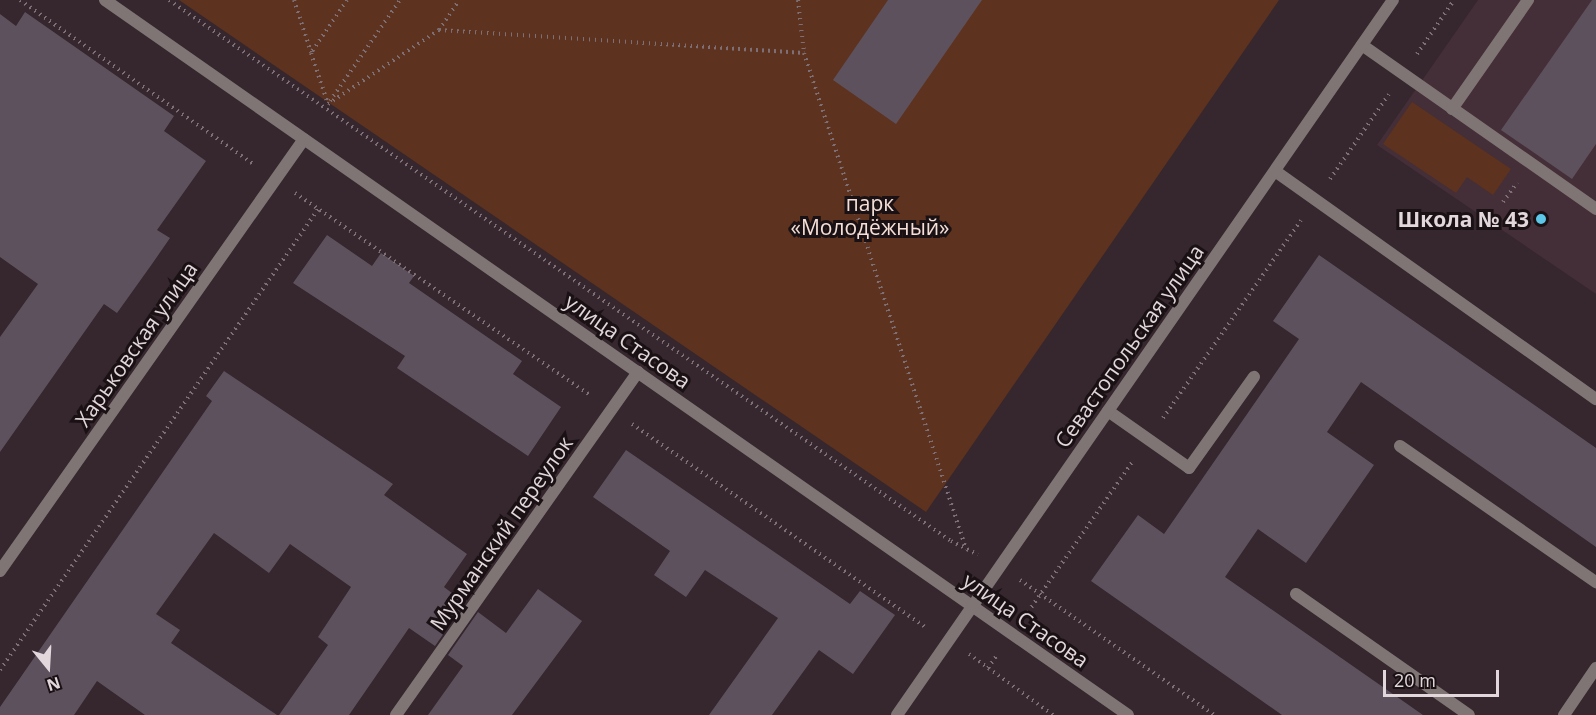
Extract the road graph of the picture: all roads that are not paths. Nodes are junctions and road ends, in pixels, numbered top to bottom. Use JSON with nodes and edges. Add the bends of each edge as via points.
{"nodes":[{"id":1,"x":105,"y":0,"type":"edge"},
{"id":2,"x":1393,"y":0,"type":"edge"},
{"id":3,"x":1528,"y":0,"type":"edge"},
{"id":4,"x":1362,"y":45,"type":"junction"},
{"id":5,"x":1452,"y":109,"type":"junction"},
{"id":6,"x":304,"y":139,"type":"junction"},
{"id":7,"x":1275,"y":171,"type":"junction"},
{"id":8,"x":1596,"y":209,"type":"edge"},
{"id":9,"x":638,"y":372,"type":"junction"},
{"id":10,"x":1254,"y":376,"type":"dead end"},
{"id":11,"x":1596,"y":399,"type":"edge"},
{"id":12,"x":1108,"y":411,"type":"junction"},
{"id":13,"x":1400,"y":446,"type":"dead end"},
{"id":14,"x":0,"y":571,"type":"edge"},
{"id":15,"x":1596,"y":582,"type":"edge"},
{"id":16,"x":1296,"y":594,"type":"dead end"},
{"id":17,"x":973,"y":606,"type":"junction"},
{"id":18,"x":1596,"y":668,"type":"edge"},
{"id":19,"x":396,"y":715,"type":"edge"},
{"id":20,"x":897,"y":715,"type":"edge"},
{"id":21,"x":1128,"y":715,"type":"edge"},
{"id":22,"x":1469,"y":715,"type":"edge"},
{"id":23,"x":1564,"y":715,"type":"edge"}],
"edges":[{"from":1,"to":6,"type":"street","name":"улица Стасова"},
{"from":2,"to":4,"type":"street","name":"Севастопольская улица"},
{"from":3,"to":5,"type":"street"},
{"from":4,"to":5,"type":"street"},
{"from":4,"to":7,"type":"street","name":"Севастопольская улица"},
{"from":5,"to":8,"type":"street"},
{"from":6,"to":9,"type":"street","name":"улица Стасова"},
{"from":6,"to":14,"type":"street","name":"Харьковская улица"},
{"from":7,"to":11,"type":"street"},
{"from":7,"to":12,"type":"street","name":"Севастопольская улица"},
{"from":9,"to":17,"type":"street","name":"улица Стасова"},
{"from":9,"to":19,"type":"street","name":"Мурманский переулок"},
{"from":10,"to":12,"type":"street","via":[[1189,468]]},
{"from":12,"to":17,"type":"street","name":"Севастопольская улица"},
{"from":13,"to":15,"type":"street"},
{"from":16,"to":22,"type":"street"},
{"from":17,"to":20,"type":"street","name":"Севастопольская улица"},
{"from":17,"to":21,"type":"street","name":"улица Стасова"},
{"from":18,"to":23,"type":"street"}]}
